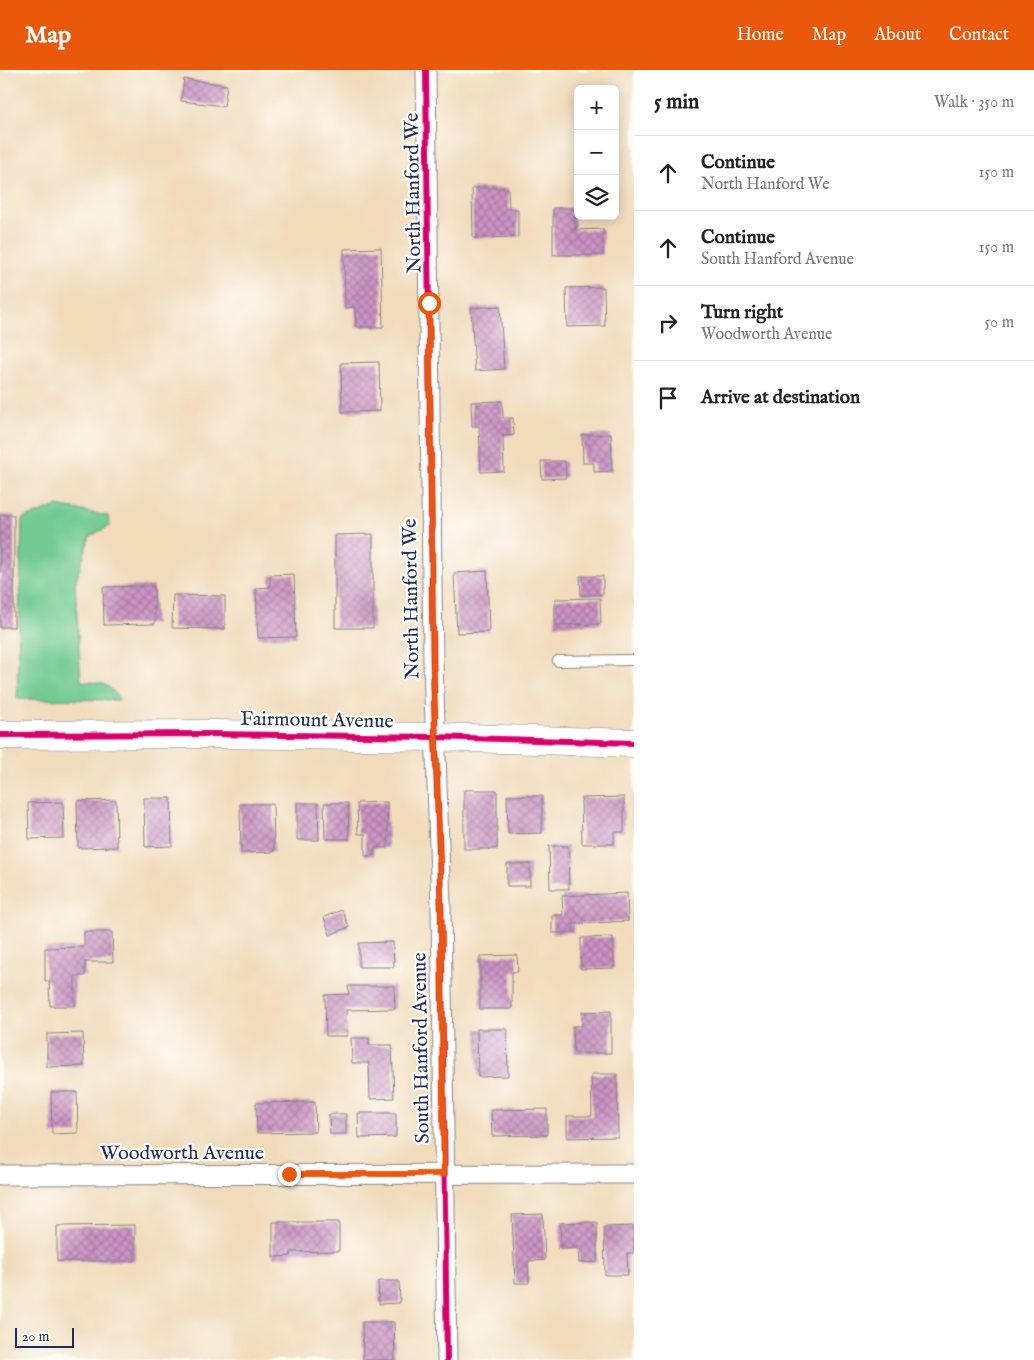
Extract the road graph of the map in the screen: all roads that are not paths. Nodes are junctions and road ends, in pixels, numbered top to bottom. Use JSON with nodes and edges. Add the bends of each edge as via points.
{"nodes":[{"id":1,"x":426,"y":70,"type":"edge"},
{"id":2,"x":634,"y":660,"type":"edge"},
{"id":3,"x":558,"y":661,"type":"dead end"},
{"id":4,"x":0,"y":735,"type":"edge"},
{"id":5,"x":435,"y":736,"type":"junction"},
{"id":6,"x":634,"y":743,"type":"edge"},
{"id":7,"x":444,"y":1174,"type":"junction"},
{"id":8,"x":634,"y":1174,"type":"edge"},
{"id":9,"x":0,"y":1175,"type":"edge"},
{"id":10,"x":447,"y":1360,"type":"edge"}],
"edges":[{"from":1,"to":5,"type":"street","name":"North Hanford We"},
{"from":2,"to":3,"type":"lane"},
{"from":4,"to":5,"type":"main road","name":"Fairmount Avenue"},
{"from":5,"to":6,"type":"main road","name":"Fairmount Avenue"},
{"from":5,"to":7,"type":"street","name":"South Hanford Avenue","via":[[441,906]]},
{"from":7,"to":8,"type":"street","name":"Woodworth Avenue"},
{"from":7,"to":9,"type":"street","name":"Woodworth Avenue"},
{"from":7,"to":10,"type":"street","name":"South Hanford Avenue"}]}
